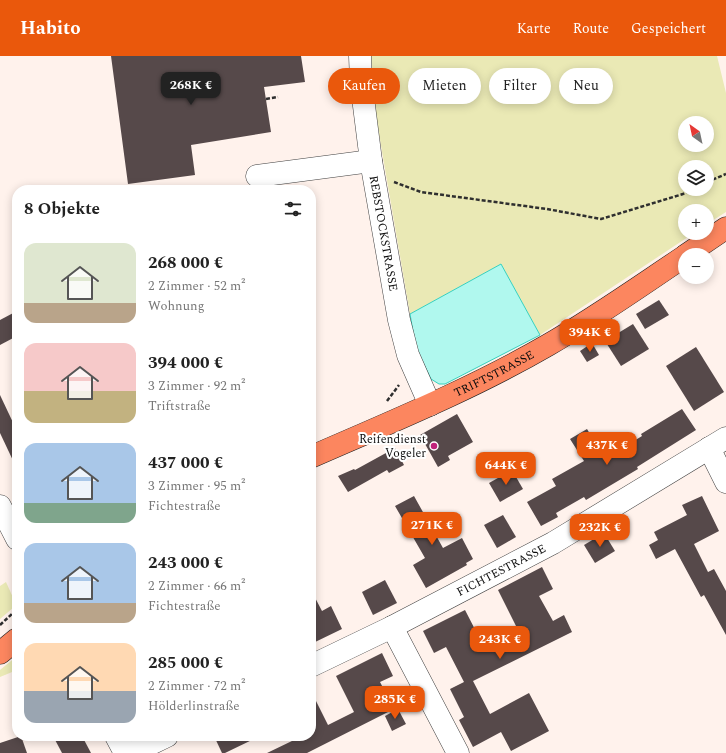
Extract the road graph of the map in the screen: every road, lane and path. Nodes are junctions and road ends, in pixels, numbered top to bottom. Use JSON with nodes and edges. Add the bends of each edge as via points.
{"nodes":[{"id":1,"x":360,"y":56,"type":"edge"},
{"id":2,"x":278,"y":97,"type":"dead end"},
{"id":3,"x":266,"y":99,"type":"dead end"},
{"id":4,"x":372,"y":169,"type":"junction"},
{"id":5,"x":726,"y":174,"type":"edge"},
{"id":6,"x":257,"y":176,"type":"dead end"},
{"id":7,"x":714,"y":179,"type":"edge"},
{"id":8,"x":678,"y":195,"type":"edge"},
{"id":9,"x":726,"y":228,"type":"edge"},
{"id":10,"x":696,"y":248,"type":"edge"},
{"id":11,"x":678,"y":260,"type":"edge"},
{"id":12,"x":430,"y":404,"type":"junction"},
{"id":13,"x":717,"y":443,"type":"edge"},
{"id":14,"x":316,"y":455,"type":"edge"},
{"id":15,"x":726,"y":482,"type":"edge"},
{"id":16,"x":0,"y":506,"type":"edge"},
{"id":17,"x":12,"y":529,"type":"edge"},
{"id":18,"x":12,"y":614,"type":"edge"},
{"id":19,"x":0,"y":625,"type":"edge"},
{"id":20,"x":12,"y":626,"type":"edge"},
{"id":21,"x":392,"y":627,"type":"junction"},
{"id":22,"x":0,"y":636,"type":"edge"},
{"id":23,"x":12,"y":643,"type":"edge"},
{"id":24,"x":0,"y":653,"type":"edge"},
{"id":25,"x":316,"y":664,"type":"edge"},
{"id":26,"x":118,"y":741,"type":"edge"},
{"id":27,"x":157,"y":741,"type":"edge"},
{"id":28,"x":124,"y":753,"type":"edge"},
{"id":29,"x":132,"y":753,"type":"edge"},
{"id":30,"x":458,"y":753,"type":"edge"}],
"edges":[{"from":1,"to":4,"type":"street","name":"REBSTOCKSTRASSE"},
{"from":2,"to":3,"type":"path"},
{"from":4,"to":6,"type":"street"},
{"from":4,"to":8,"type":"path","via":[[394,182],[421,192],[601,219]]},
{"from":4,"to":12,"type":"street","name":"REBSTOCKSTRASSE","via":[[399,320],[408,355]]},
{"from":5,"to":7,"type":"path"},
{"from":9,"to":10,"type":"main road","name":"TRIFTSTRASSE"},
{"from":11,"to":12,"type":"main road","name":"TRIFTSTRASSE","via":[[547,346]]},
{"from":12,"to":14,"type":"main road","name":"TRIFTSTRASSE"},
{"from":13,"to":15,"type":"street"},
{"from":13,"to":21,"type":"street","name":"FICHTESTRASSE","via":[[553,543]]},
{"from":16,"to":17,"type":"street"},
{"from":18,"to":19,"type":"path"},
{"from":20,"to":22,"type":"main road"},
{"from":21,"to":25,"type":"street","name":"FICHTESTRASSE"},
{"from":21,"to":30,"type":"street"},
{"from":23,"to":24,"type":"main road"},
{"from":26,"to":28,"type":"street"},
{"from":27,"to":29,"type":"street"}]}
